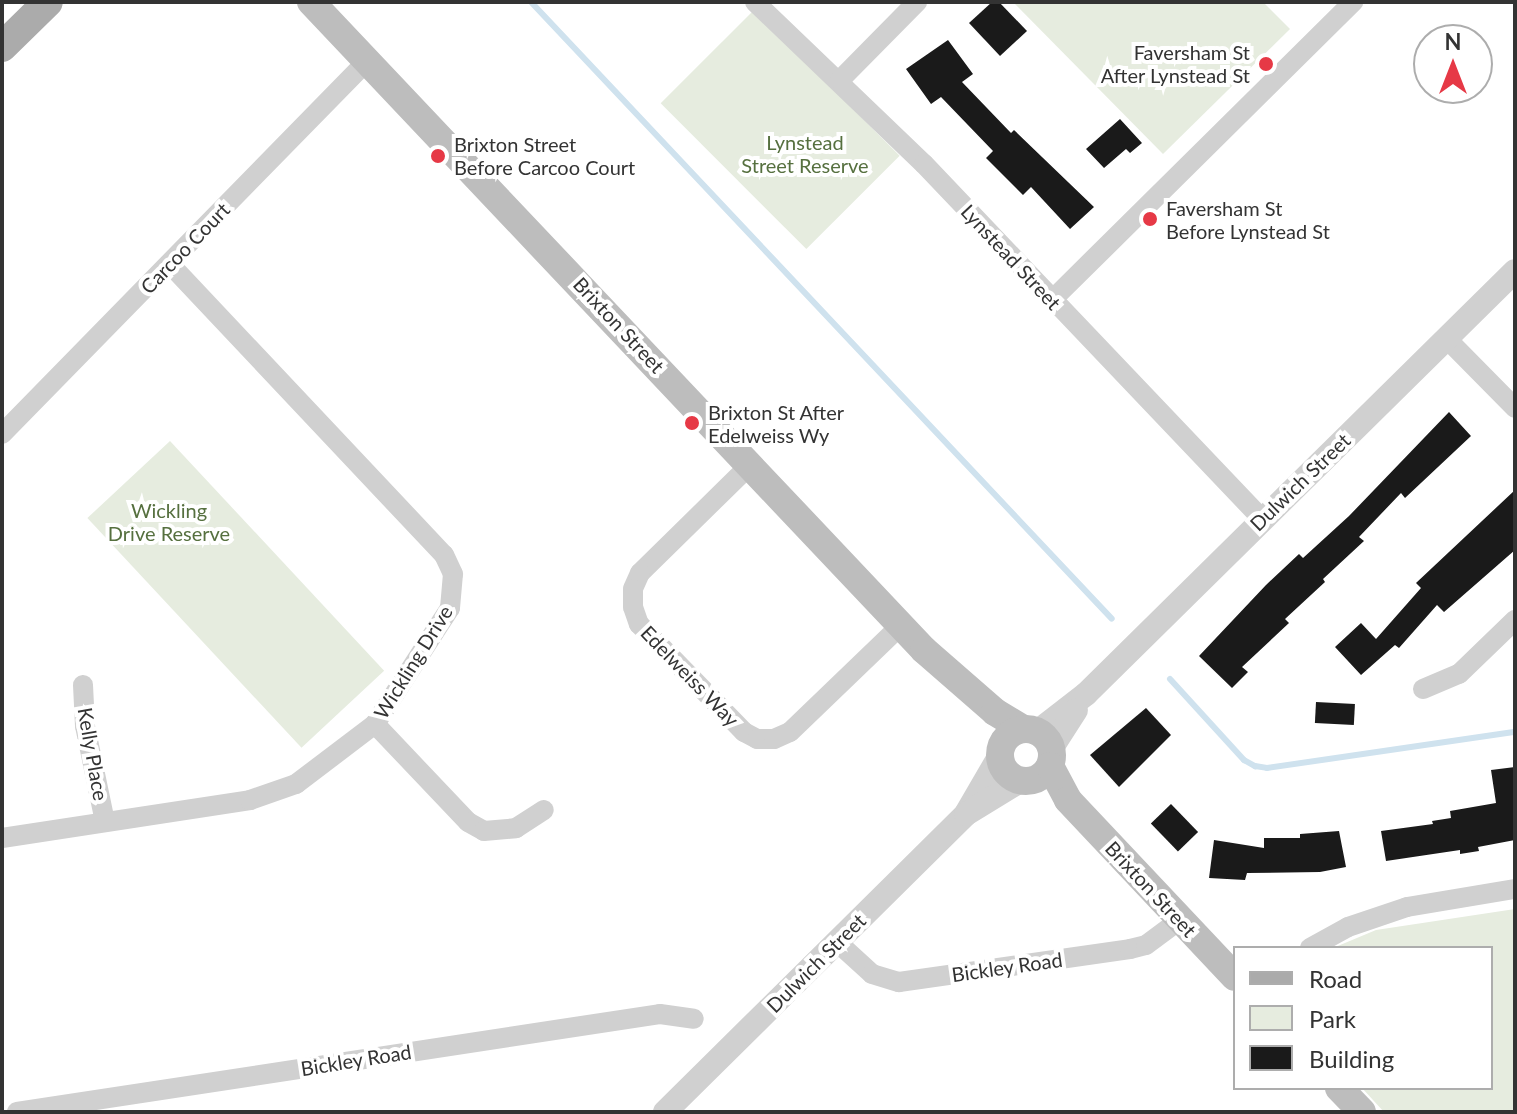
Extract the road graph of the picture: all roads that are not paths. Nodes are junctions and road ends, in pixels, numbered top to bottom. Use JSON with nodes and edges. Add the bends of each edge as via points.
{"nodes":[{"id":1,"x":48,"y":2,"type":"edge"},
{"id":2,"x":311,"y":2,"type":"edge"},
{"id":3,"x":755,"y":2,"type":"edge"},
{"id":4,"x":917,"y":2,"type":"edge"},
{"id":5,"x":1353,"y":2,"type":"edge"},
{"id":6,"x":2,"y":47,"type":"edge"},
{"id":7,"x":367,"y":61,"type":"junction"},
{"id":8,"x":840,"y":80,"type":"junction"},
{"id":9,"x":170,"y":264,"type":"junction"},
{"id":10,"x":1515,"y":271,"type":"edge"},
{"id":11,"x":1052,"y":300,"type":"junction"},
{"id":12,"x":1447,"y":339,"type":"junction"},
{"id":13,"x":1515,"y":408,"type":"edge"},
{"id":14,"x":2,"y":434,"type":"edge"},
{"id":15,"x":750,"y":465,"type":"junction"},
{"id":16,"x":1262,"y":519,"type":"junction"},
{"id":17,"x":1515,"y":620,"type":"edge"},
{"id":18,"x":901,"y":625,"type":"junction"},
{"id":19,"x":924,"y":650,"type":"junction"},
{"id":20,"x":83,"y":685,"type":"dead end"},
{"id":21,"x":1423,"y":689,"type":"dead end"},
{"id":22,"x":375,"y":724,"type":"junction"},
{"id":23,"x":1000,"y":752,"type":"junction"},
{"id":24,"x":1035,"y":756,"type":"junction"},
{"id":25,"x":544,"y":810,"type":"dead end"},
{"id":26,"x":966,"y":814,"type":"junction"},
{"id":27,"x":105,"y":822,"type":"junction"},
{"id":28,"x":2,"y":838,"type":"edge"},
{"id":29,"x":1515,"y":889,"type":"edge"},
{"id":30,"x":1181,"y":919,"type":"junction"},
{"id":31,"x":837,"y":942,"type":"junction"},
{"id":32,"x":1314,"y":946,"type":"edge"},
{"id":33,"x":1233,"y":975,"type":"edge"},
{"id":34,"x":694,"y":1019,"type":"dead end"},
{"id":35,"x":1341,"y":1090,"type":"edge"},
{"id":36,"x":60,"y":1109,"type":"edge"},
{"id":37,"x":17,"y":1112,"type":"edge"},
{"id":38,"x":665,"y":1112,"type":"edge"},
{"id":39,"x":1362,"y":1112,"type":"edge"}],
"edges":[{"from":1,"to":6,"type":"main road"},
{"from":2,"to":7,"type":"main road","name":"Brixton Street"},
{"from":3,"to":8,"type":"street","name":"Lynstead Street"},
{"from":4,"to":8,"type":"street"},
{"from":5,"to":11,"type":"street"},
{"from":7,"to":9,"type":"street","name":"Carcoo Court"},
{"from":7,"to":15,"type":"main road","name":"Brixton Street"},
{"from":8,"to":11,"type":"street","name":"Lynstead Street"},
{"from":9,"to":14,"type":"street","name":"Carcoo Court"},
{"from":9,"to":22,"type":"street","name":"Wickling Drive","via":[[444,555],[453,574],[450,608]]},
{"from":10,"to":12,"type":"street","name":"Dulwich Street"},
{"from":11,"to":16,"type":"street","name":"Lynstead Street"},
{"from":12,"to":13,"type":"street"},
{"from":12,"to":16,"type":"street","name":"Dulwich Street"},
{"from":15,"to":18,"type":"main road","name":"Brixton Street"},
{"from":15,"to":18,"type":"street","name":"Edelweiss Way","via":[[640,573],[633,589],[639,624],[744,732],[757,739],[790,732]]},
{"from":16,"to":24,"type":"street","name":"Dulwich Street","via":[[1086,694]]},
{"from":17,"to":21,"type":"street","via":[[1459,674]]},
{"from":18,"to":19,"type":"main road","name":"Brixton Street"},
{"from":19,"to":23,"type":"main road","name":"Brixton Street"},
{"from":19,"to":24,"type":"main road","name":"Brixton Street","via":[[995,712]]},
{"from":20,"to":27,"type":"street","name":"Kelly Place","via":[[85,726]]},
{"from":22,"to":25,"type":"street","via":[[468,822],[484,831],[516,828]]},
{"from":22,"to":27,"type":"street","name":"Wickling Drive","via":[[296,784],[250,800]]},
{"from":23,"to":24,"type":"main road","via":[[1010,734]]},
{"from":23,"to":24,"type":"main road","name":"Brixton Street","via":[[1005,772]]},
{"from":23,"to":26,"type":"street","name":"Dulwich Street"},
{"from":24,"to":26,"type":"street","name":"Dulwich Street"},
{"from":24,"to":30,"type":"main road","name":"Brixton Street","via":[[1068,800]]},
{"from":26,"to":31,"type":"street","name":"Dulwich Street"},
{"from":27,"to":28,"type":"street","name":"Wickling Drive"},
{"from":29,"to":32,"type":"street","via":[[1407,907],[1348,927]]},
{"from":30,"to":31,"type":"street","name":"Bickley Road","via":[[1146,945],[1130,949],[899,982],[872,974]]},
{"from":30,"to":33,"type":"main road","name":"Brixton Street"},
{"from":31,"to":38,"type":"street","name":"Dulwich Street"},
{"from":34,"to":36,"type":"street","name":"Bickley Road","via":[[660,1014]]},
{"from":35,"to":39,"type":"main road"},
{"from":36,"to":37,"type":"street","name":"Bickley Road"}]}
